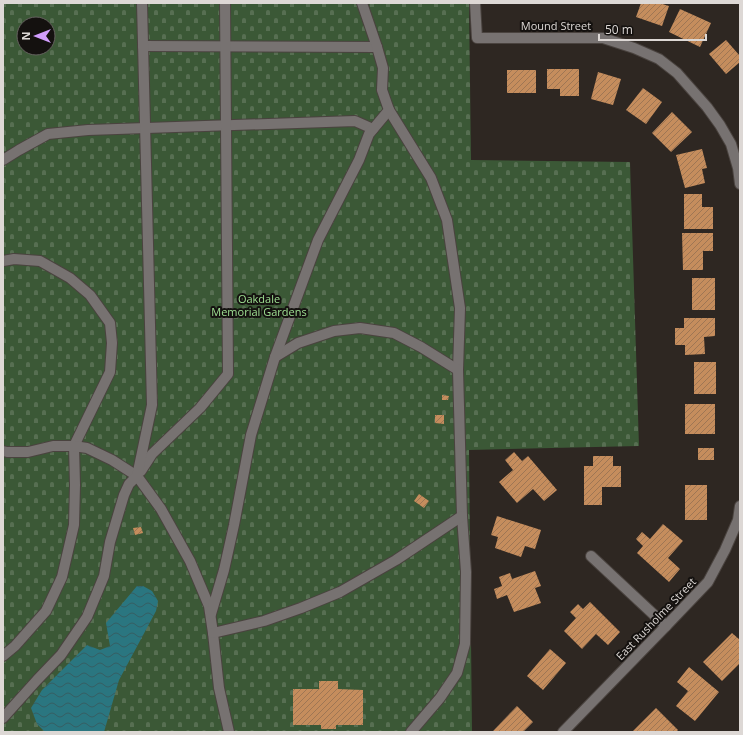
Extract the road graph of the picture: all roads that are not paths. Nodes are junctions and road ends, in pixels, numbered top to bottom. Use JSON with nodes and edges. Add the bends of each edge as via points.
{"nodes":[{"id":1,"x":142,"y":3,"type":"edge"},
{"id":2,"x":225,"y":3,"type":"edge"},
{"id":3,"x":362,"y":3,"type":"edge"},
{"id":4,"x":475,"y":3,"type":"edge"},
{"id":5,"x":143,"y":46,"type":"junction"},
{"id":6,"x":225,"y":46,"type":"junction"},
{"id":7,"x":377,"y":47,"type":"junction"},
{"id":8,"x":389,"y":110,"type":"junction"},
{"id":9,"x":226,"y":125,"type":"junction"},
{"id":10,"x":145,"y":128,"type":"junction"},
{"id":11,"x":373,"y":129,"type":"junction"},
{"id":12,"x":3,"y":160,"type":"edge"},
{"id":13,"x":740,"y":184,"type":"edge"},
{"id":14,"x":3,"y":261,"type":"edge"},
{"id":15,"x":275,"y":357,"type":"junction"},
{"id":16,"x":458,"y":370,"type":"junction"},
{"id":17,"x":74,"y":446,"type":"junction"},
{"id":18,"x":3,"y":451,"type":"edge"},
{"id":19,"x":138,"y":476,"type":"junction"},
{"id":20,"x":740,"y":506,"type":"edge"},
{"id":21,"x":462,"y":516,"type":"junction"},
{"id":22,"x":591,"y":556,"type":"dead end"},
{"id":23,"x":211,"y":614,"type":"junction"},
{"id":24,"x":666,"y":626,"type":"junction"},
{"id":25,"x":213,"y":633,"type":"junction"},
{"id":26,"x":3,"y":656,"type":"edge"},
{"id":27,"x":3,"y":718,"type":"edge"},
{"id":28,"x":229,"y":732,"type":"edge"},
{"id":29,"x":411,"y":732,"type":"edge"},
{"id":30,"x":563,"y":732,"type":"edge"}],
"edges":[{"from":1,"to":5,"type":"street"},
{"from":2,"to":6,"type":"street"},
{"from":3,"to":7,"type":"street"},
{"from":4,"to":13,"type":"street","name":"Mound Street","via":[[477,38],[603,38],[659,59],[677,73],[720,125],[731,144]]},
{"from":5,"to":6,"type":"street"},
{"from":5,"to":10,"type":"street"},
{"from":6,"to":7,"type":"street"},
{"from":6,"to":9,"type":"street"},
{"from":7,"to":8,"type":"street","via":[[383,68],[382,90]]},
{"from":8,"to":11,"type":"street"},
{"from":8,"to":16,"type":"street","via":[[431,178],[447,220],[460,308]]},
{"from":9,"to":10,"type":"street"},
{"from":9,"to":11,"type":"street","via":[[355,121]]},
{"from":9,"to":19,"type":"street","via":[[228,374],[200,408],[152,454]]},
{"from":10,"to":12,"type":"street","via":[[48,134]]},
{"from":10,"to":19,"type":"street","via":[[152,405]]},
{"from":11,"to":15,"type":"street","via":[[318,240]]},
{"from":14,"to":17,"type":"street","via":[[40,261],[70,278],[90,295],[110,323],[110,372]]},
{"from":15,"to":16,"type":"street","via":[[298,343],[334,331],[360,328],[394,333]]},
{"from":15,"to":23,"type":"street","via":[[251,435],[225,563]]},
{"from":16,"to":21,"type":"street"},
{"from":17,"to":18,"type":"street","via":[[53,446],[28,452]]},
{"from":17,"to":19,"type":"street","via":[[87,448]]},
{"from":17,"to":26,"type":"street","via":[[74,525],[62,577],[46,611],[16,646]]},
{"from":19,"to":23,"type":"street","via":[[161,509],[190,560]]},
{"from":19,"to":27,"type":"street","via":[[129,484],[124,495],[110,542],[104,576],[88,617],[61,655]]},
{"from":20,"to":24,"type":"street","name":"East Rusholme Street","via":[[738,520],[708,582]]},
{"from":21,"to":25,"type":"street","via":[[396,560],[340,592],[264,621]]},
{"from":21,"to":29,"type":"street","via":[[466,572],[465,644],[457,673]]},
{"from":22,"to":24,"type":"street"},
{"from":23,"to":25,"type":"street"},
{"from":24,"to":30,"type":"street","name":"East Rusholme Street"},
{"from":25,"to":28,"type":"street","via":[[219,688]]}]}
